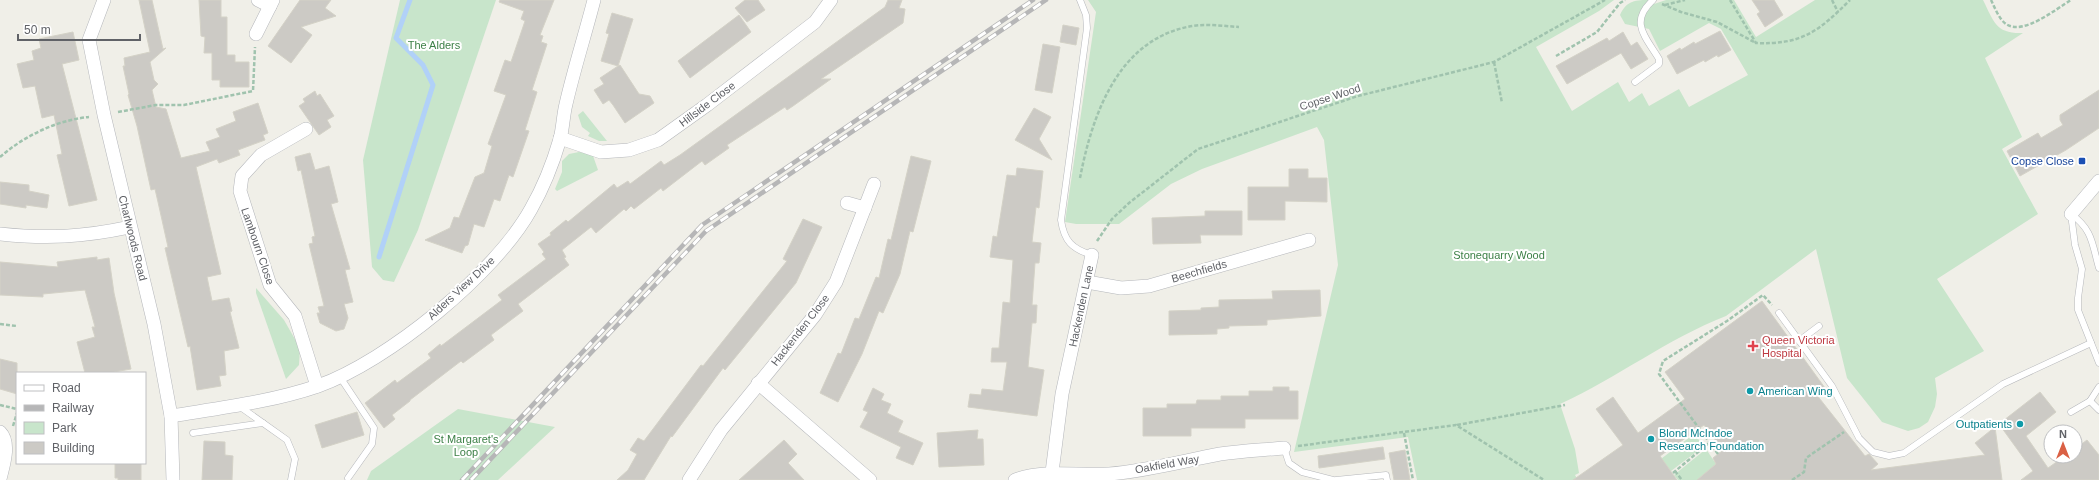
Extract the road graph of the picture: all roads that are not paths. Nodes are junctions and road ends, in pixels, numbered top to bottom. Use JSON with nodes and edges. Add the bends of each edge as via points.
{"nodes":[{"id":1,"x":104,"y":0,"type":"edge"},
{"id":2,"x":258,"y":0,"type":"edge"},
{"id":3,"x":594,"y":0,"type":"edge"},
{"id":4,"x":832,"y":0,"type":"edge"},
{"id":5,"x":1080,"y":0,"type":"edge"},
{"id":6,"x":1653,"y":0,"type":"edge"},
{"id":7,"x":272,"y":3,"type":"edge"},
{"id":8,"x":256,"y":34,"type":"road end"},
{"id":9,"x":1635,"y":82,"type":"dead end"},
{"id":10,"x":306,"y":128,"type":"dead end"},
{"id":11,"x":560,"y":138,"type":"junction"},
{"id":12,"x":2099,"y":181,"type":"edge"},
{"id":13,"x":874,"y":184,"type":"dead end"},
{"id":14,"x":847,"y":203,"type":"dead end"},
{"id":15,"x":865,"y":208,"type":"junction"},
{"id":16,"x":2071,"y":214,"type":"junction"},
{"id":17,"x":130,"y":227,"type":"junction"},
{"id":18,"x":0,"y":234,"type":"edge"},
{"id":19,"x":1310,"y":240,"type":"dead end"},
{"id":20,"x":1092,"y":255,"type":"joint"},
{"id":21,"x":2099,"y":268,"type":"edge"},
{"id":22,"x":1086,"y":282,"type":"junction"},
{"id":23,"x":1779,"y":313,"type":"road end"},
{"id":24,"x":1820,"y":326,"type":"dead end"},
{"id":25,"x":1799,"y":341,"type":"junction"},
{"id":26,"x":2091,"y":343,"type":"junction"},
{"id":27,"x":2099,"y":363,"type":"edge"},
{"id":28,"x":340,"y":378,"type":"junction"},
{"id":29,"x":758,"y":384,"type":"junction"},
{"id":30,"x":317,"y":386,"type":"junction"},
{"id":31,"x":2099,"y":386,"type":"edge"},
{"id":32,"x":2090,"y":401,"type":"junction"},
{"id":33,"x":237,"y":405,"type":"junction"},
{"id":34,"x":2099,"y":410,"type":"edge"},
{"id":35,"x":2071,"y":412,"type":"dead end"},
{"id":36,"x":171,"y":416,"type":"junction"},
{"id":37,"x":263,"y":423,"type":"junction"},
{"id":38,"x":0,"y":432,"type":"edge"},
{"id":39,"x":193,"y":432,"type":"dead end"},
{"id":40,"x":1284,"y":448,"type":"joint"},
{"id":41,"x":1051,"y":476,"type":"edge"},
{"id":42,"x":348,"y":478,"type":"dead end"},
{"id":43,"x":0,"y":480,"type":"edge"},
{"id":44,"x":173,"y":480,"type":"edge"},
{"id":45,"x":291,"y":480,"type":"edge"},
{"id":46,"x":689,"y":480,"type":"edge"},
{"id":47,"x":870,"y":480,"type":"edge"},
{"id":48,"x":1015,"y":480,"type":"edge"},
{"id":49,"x":1334,"y":480,"type":"edge"},
{"id":50,"x":1388,"y":480,"type":"edge"}],
"edges":[{"from":1,"to":17,"type":"street","name":"Charlwoods Road","via":[[89,40]]},
{"from":2,"to":7,"type":"street"},
{"from":3,"to":11,"type":"street","name":"Alders View Drive"},
{"from":4,"to":11,"type":"street","name":"Hillside Close","via":[[815,22],[658,140],[629,150],[601,152]]},
{"from":5,"to":20,"type":"lane","name":"Hackenden Lane","via":[[1086,15],[1087,28],[1061,220],[1063,232],[1070,245]]},
{"from":6,"to":9,"type":"lane","via":[[1642,10],[1640,23],[1659,64]]},
{"from":7,"to":8,"type":"street"},
{"from":10,"to":30,"type":"street","name":"Lambourn Close","via":[[261,155],[242,176],[240,191],[270,285],[295,316]]},
{"from":11,"to":28,"type":"street","name":"Alders View Drive","via":[[531,209],[508,243],[430,319],[377,357]]},
{"from":12,"to":16,"type":"street"},
{"from":13,"to":15,"type":"street","name":"Hackenden Close"},
{"from":14,"to":15,"type":"street"},
{"from":15,"to":29,"type":"street","name":"Hackenden Close","via":[[836,282],[815,315]]},
{"from":16,"to":21,"type":"lane","via":[[2083,223],[2090,235]]},
{"from":16,"to":26,"type":"lane","via":[[2075,245],[2082,268],[2078,310]]},
{"from":17,"to":18,"type":"street","via":[[70,237],[35,238]]},
{"from":17,"to":36,"type":"street","name":"Charlwoods Road","via":[[154,324]]},
{"from":19,"to":22,"type":"street","name":"Beechfields","via":[[1149,286],[1121,288]]},
{"from":20,"to":22,"type":"street","name":"Hackenden Lane"},
{"from":22,"to":41,"type":"street","name":"Hackenden Lane","via":[[1062,394]]},
{"from":23,"to":25,"type":"lane"},
{"from":24,"to":25,"type":"lane"},
{"from":25,"to":26,"type":"lane","via":[[1832,386],[1859,438],[1873,452],[1889,456],[1904,454],[2003,384]]},
{"from":26,"to":27,"type":"lane"},
{"from":28,"to":30,"type":"street","name":"Alders View Drive"},
{"from":28,"to":42,"type":"lane","via":[[374,428],[372,444]]},
{"from":29,"to":46,"type":"street","name":"Hackenden Close","via":[[721,430]]},
{"from":29,"to":47,"type":"street"},
{"from":30,"to":33,"type":"street","name":"Alders View Drive"},
{"from":31,"to":32,"type":"lane"},
{"from":32,"to":34,"type":"lane"},
{"from":32,"to":35,"type":"lane"},
{"from":33,"to":36,"type":"street","name":"Alders View Drive"},
{"from":33,"to":37,"type":"lane"},
{"from":36,"to":44,"type":"street","name":"Charlwoods Road"},
{"from":37,"to":39,"type":"lane"},
{"from":37,"to":45,"type":"lane","via":[[287,440],[295,459]]},
{"from":38,"to":43,"type":"street","via":[[6,447]]},
{"from":40,"to":41,"type":"street","name":"Oakfield Way","via":[[1222,454],[1110,474]]},
{"from":40,"to":49,"type":"lane","via":[[1289,463],[1302,472]]},
{"from":41,"to":48,"type":"street","via":[[1030,475]]},
{"from":49,"to":50,"type":"lane","via":[[1386,475]]}]}
